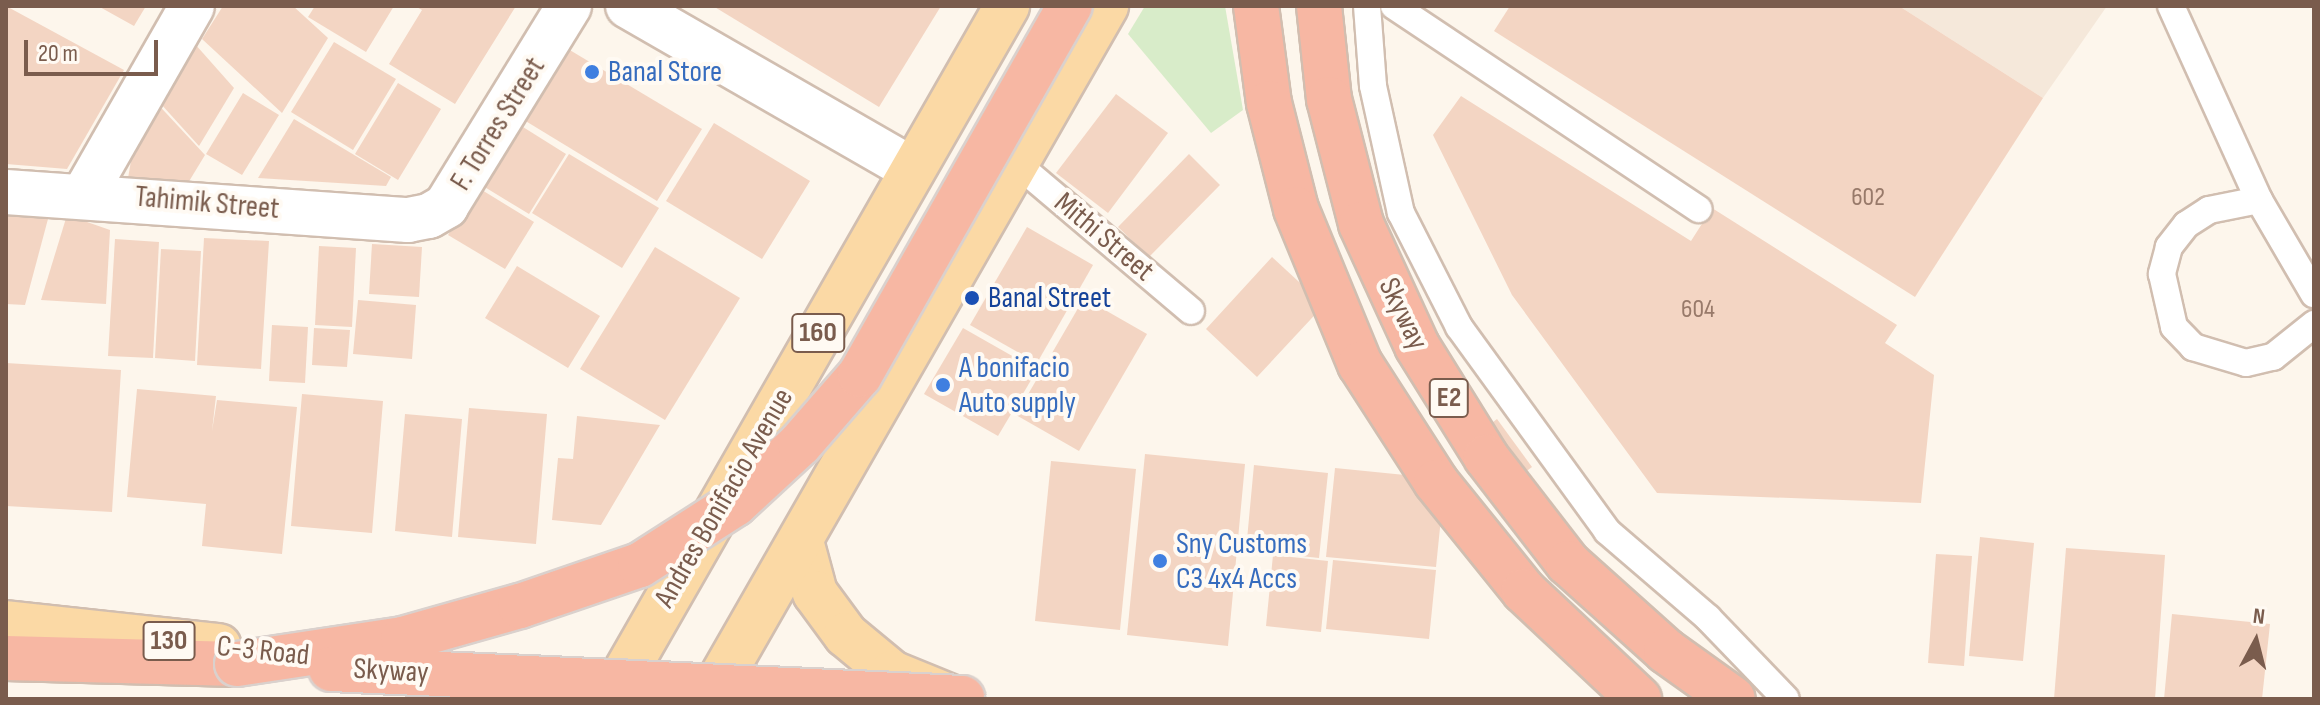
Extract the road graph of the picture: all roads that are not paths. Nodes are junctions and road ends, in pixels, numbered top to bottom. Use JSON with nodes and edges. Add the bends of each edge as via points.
{"nodes":[{"id":1,"x":192,"y":6,"type":"edge"},
{"id":2,"x":569,"y":6,"type":"edge"},
{"id":3,"x":628,"y":6,"type":"edge"},
{"id":4,"x":1007,"y":6,"type":"edge"},
{"id":5,"x":1070,"y":6,"type":"edge"},
{"id":6,"x":1106,"y":6,"type":"edge"},
{"id":7,"x":1256,"y":6,"type":"edge"},
{"id":8,"x":1276,"y":6,"type":"edge"},
{"id":9,"x":1319,"y":6,"type":"edge"},
{"id":10,"x":1367,"y":6,"type":"edge"},
{"id":11,"x":1394,"y":6,"type":"edge"},
{"id":12,"x":2171,"y":6,"type":"edge"},
{"id":13,"x":1016,"y":163,"type":"junction"},
{"id":14,"x":911,"y":169,"type":"junction"},
{"id":15,"x":6,"y":192,"type":"edge"},
{"id":16,"x":85,"y":193,"type":"junction"},
{"id":17,"x":2259,"y":200,"type":"junction"},
{"id":18,"x":1698,"y":209,"type":"dead end"},
{"id":19,"x":408,"y":220,"type":"joint"},
{"id":20,"x":2314,"y":294,"type":"edge"},
{"id":21,"x":1191,"y":311,"type":"dead end"},
{"id":22,"x":2314,"y":324,"type":"edge"},
{"id":23,"x":801,"y":541,"type":"junction"},
{"id":24,"x":6,"y":623,"type":"edge"},
{"id":25,"x":6,"y":658,"type":"edge"},
{"id":26,"x":237,"y":664,"type":"junction"},
{"id":27,"x":614,"y":692,"type":"edge"},
{"id":28,"x":710,"y":697,"type":"edge"},
{"id":29,"x":767,"y":699,"type":"edge"},
{"id":30,"x":958,"y":699,"type":"edge"},
{"id":31,"x":978,"y":699,"type":"edge"},
{"id":32,"x":1639,"y":699,"type":"edge"},
{"id":33,"x":1664,"y":699,"type":"edge"},
{"id":34,"x":1733,"y":699,"type":"edge"},
{"id":35,"x":1786,"y":699,"type":"edge"}],
"edges":[{"from":1,"to":16,"type":"street"},
{"from":2,"to":19,"type":"street","name":"F. Torres Street","via":[[446,206]]},
{"from":3,"to":14,"type":"street"},
{"from":4,"to":14,"type":"main road","name":"Andres Bonifacio Avenue","number":"160"},
{"from":5,"to":26,"type":"highway","bridge":true,"via":[[860,375],[800,444],[735,504],[640,565],[520,606],[403,639]]},
{"from":6,"to":13,"type":"main road"},
{"from":7,"to":32,"type":"highway","name":"Skyway","number":"E2","via":[[1269,103],[1296,209],[1360,364],[1436,482],[1524,591]]},
{"from":8,"to":33,"type":"main road","via":[[1295,148],[1345,298],[1418,425],[1504,546]]},
{"from":9,"to":34,"type":"highway","name":"Skyway","number":"E2","via":[[1329,99],[1361,224],[1417,346],[1486,457],[1568,563],[1666,651]]},
{"from":10,"to":35,"type":"lane","via":[[1373,86],[1401,213],[1459,327],[1607,531],[1708,618]]},
{"from":11,"to":18,"type":"lane"},
{"from":12,"to":17,"type":"lane"},
{"from":13,"to":21,"type":"lane","name":"Mithi Street"},
{"from":13,"to":23,"type":"main road"},
{"from":14,"to":27,"type":"main road","name":"Andres Bonifacio Avenue","number":"160"},
{"from":15,"to":16,"type":"street","name":"Tahimik Street"},
{"from":16,"to":19,"type":"street","name":"Tahimik Street"},
{"from":17,"to":20,"type":"lane"},
{"from":17,"to":22,"type":"lane","via":[[2209,210],[2186,225],[2169,247],[2163,302],[2174,327],[2206,353],[2246,363],[2273,357]]},
{"from":23,"to":28,"type":"main road"},
{"from":23,"to":30,"type":"main road","via":[[815,593],[846,635],[892,673]]},
{"from":24,"to":27,"type":"main road","name":"C-3 Road","number":"130"},
{"from":25,"to":26,"type":"highway"},
{"from":26,"to":31,"type":"highway","name":"Skyway","bridge":true},
{"from":27,"to":28,"type":"main road","name":"C-3 Road","number":"130"},
{"from":28,"to":29,"type":"main road","number":"130"}]}
